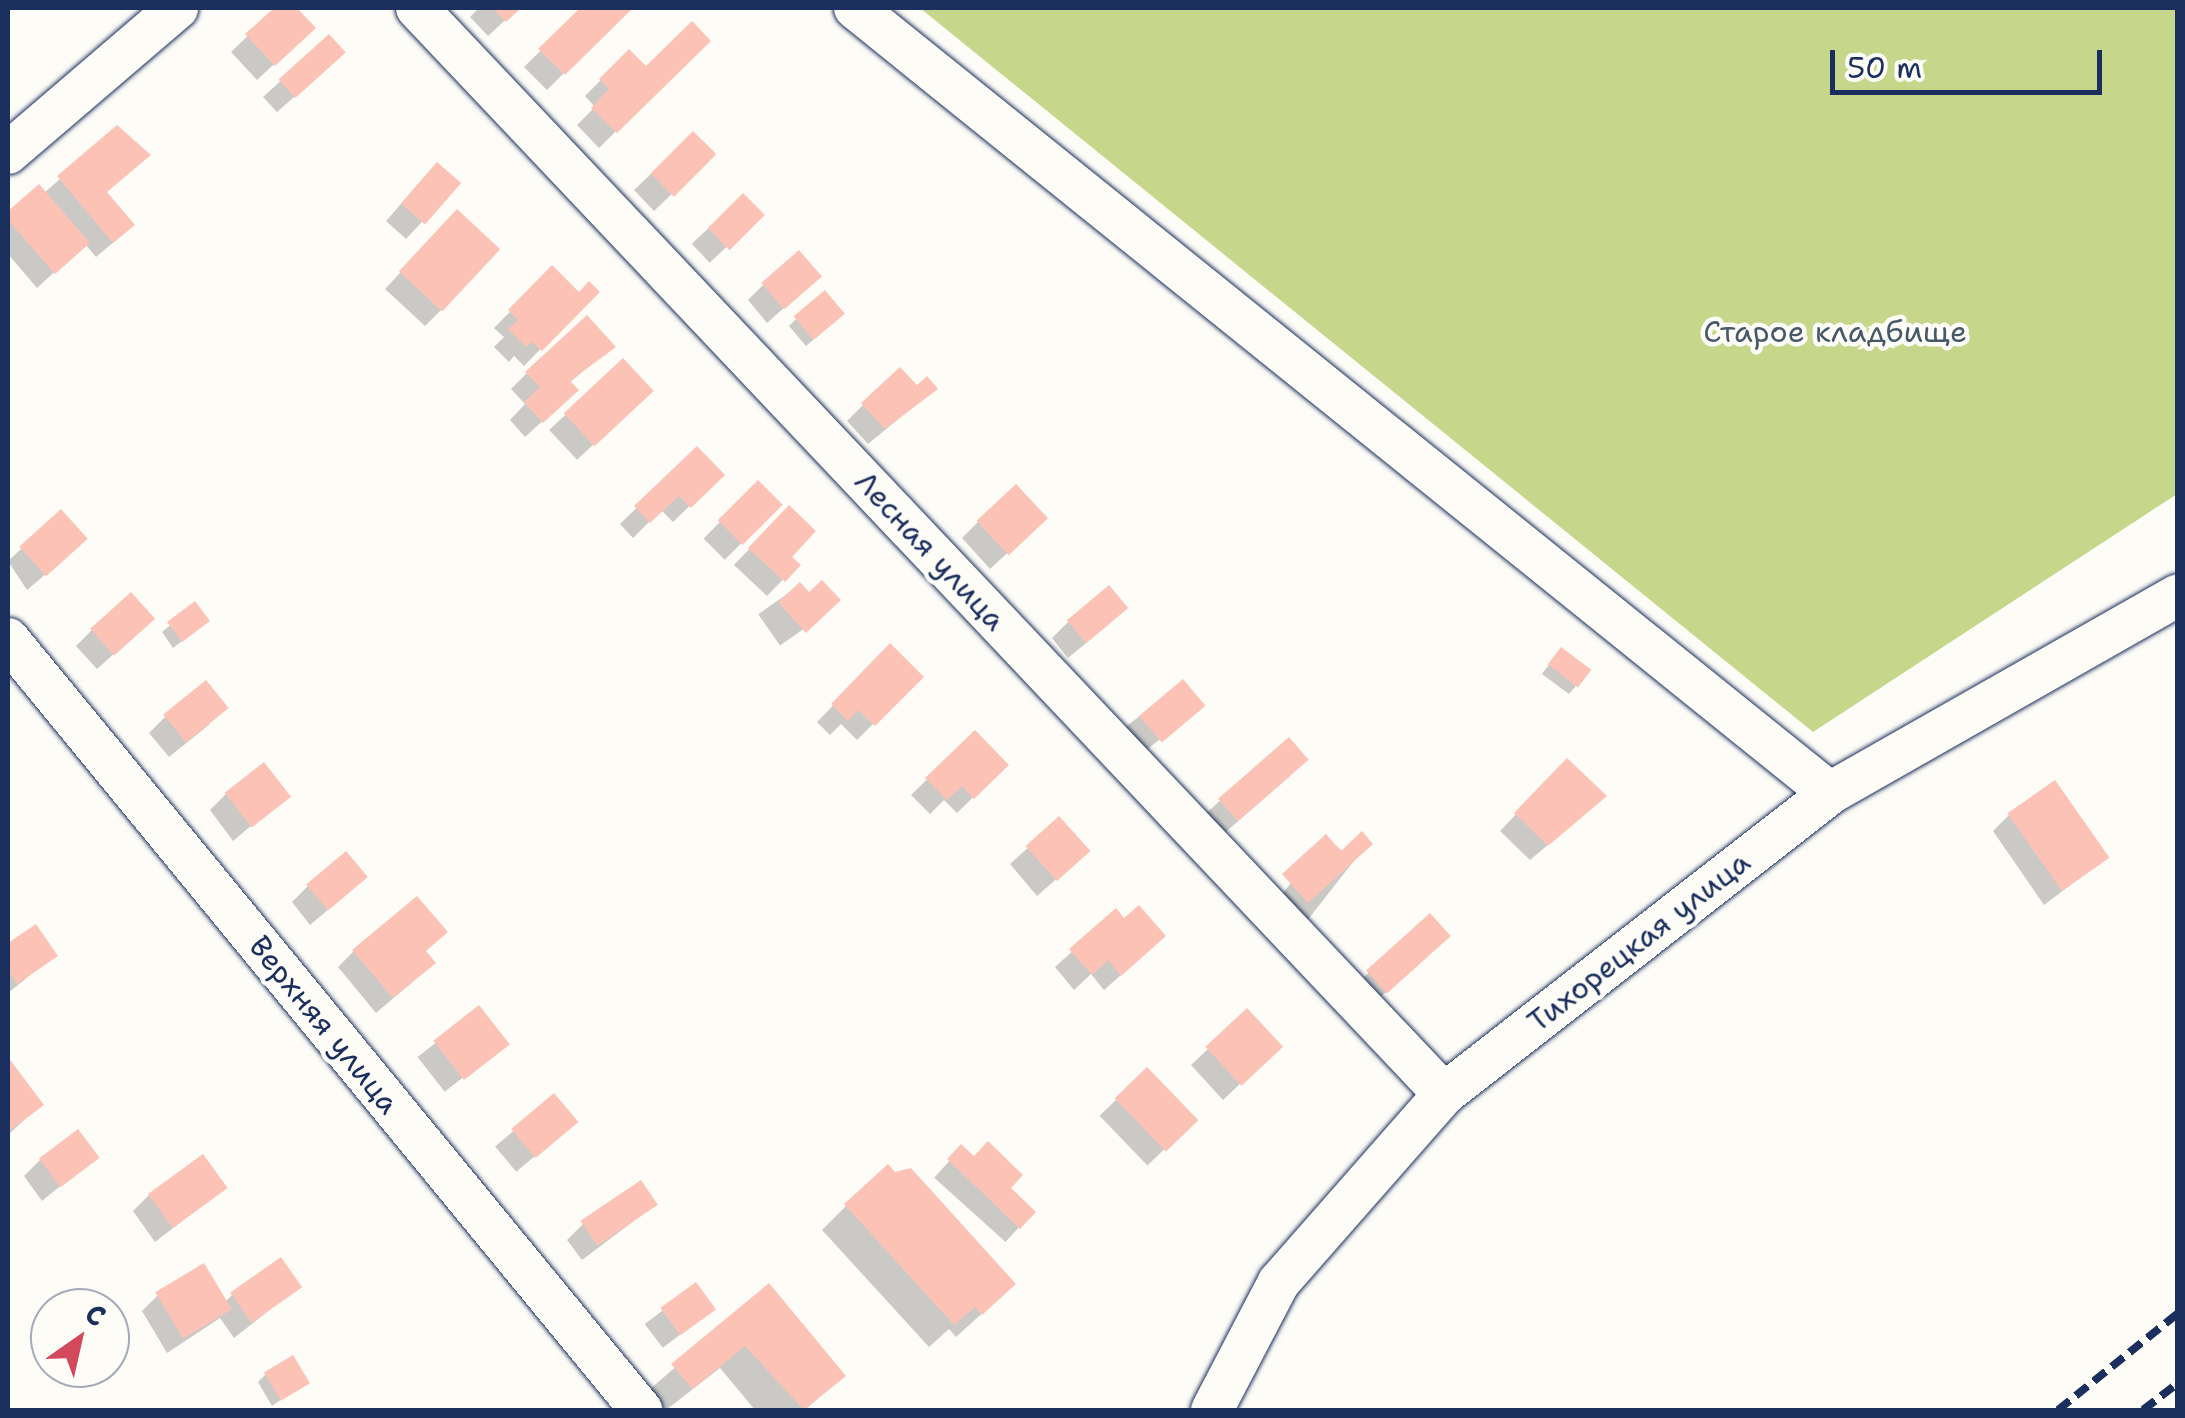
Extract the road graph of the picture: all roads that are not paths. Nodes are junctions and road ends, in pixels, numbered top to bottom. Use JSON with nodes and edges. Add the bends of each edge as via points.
{"nodes":[{"id":1,"x":177,"y":8,"type":"edge"},
{"id":2,"x":417,"y":8,"type":"edge"},
{"id":3,"x":855,"y":8,"type":"edge"},
{"id":4,"x":8,"y":152,"type":"edge"},
{"id":5,"x":2178,"y":595,"type":"edge"},
{"id":6,"x":8,"y":638,"type":"edge"},
{"id":7,"x":1830,"y":793,"type":"junction"},
{"id":8,"x":1444,"y":1094,"type":"junction"},
{"id":9,"x":642,"y":1410,"type":"edge"},
{"id":10,"x":1212,"y":1410,"type":"edge"}],
"edges":[{"from":1,"to":4,"type":"street"},
{"from":2,"to":8,"type":"street","name":"Лесная улица"},
{"from":3,"to":7,"type":"street"},
{"from":5,"to":7,"type":"street","name":"Тихорецкая улица"},
{"from":6,"to":9,"type":"street","name":"Верхняя улица"},
{"from":7,"to":8,"type":"street","name":"Тихорецкая улица"},
{"from":8,"to":10,"type":"street","name":"Тихорецкая улица","via":[[1278,1282]]}]}
